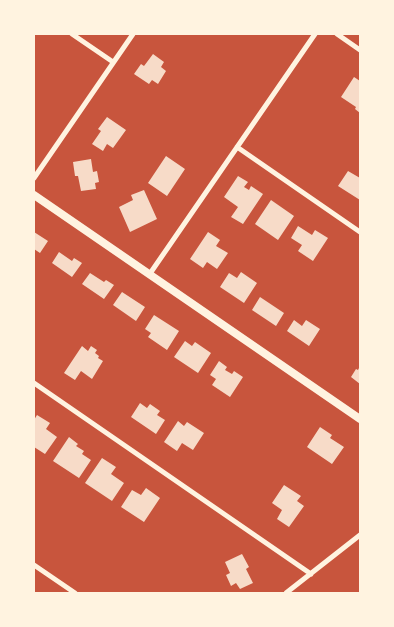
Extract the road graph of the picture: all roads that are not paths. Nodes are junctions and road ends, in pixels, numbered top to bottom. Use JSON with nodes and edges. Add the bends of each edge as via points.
{"nodes":[{"id":1,"x":72,"y":34,"type":"edge"},
{"id":2,"x":133,"y":34,"type":"edge"},
{"id":3,"x":315,"y":34,"type":"edge"},
{"id":4,"x":337,"y":34,"type":"edge"},
{"id":5,"x":360,"y":50,"type":"edge"},
{"id":6,"x":113,"y":62,"type":"junction"},
{"id":7,"x":237,"y":147,"type":"junction"},
{"id":8,"x":34,"y":178,"type":"edge"},
{"id":9,"x":34,"y":195,"type":"edge"},
{"id":10,"x":360,"y":232,"type":"edge"},
{"id":11,"x":149,"y":274,"type":"junction"},
{"id":12,"x":34,"y":383,"type":"edge"},
{"id":13,"x":360,"y":420,"type":"edge"},
{"id":14,"x":360,"y":536,"type":"edge"},
{"id":15,"x":34,"y":565,"type":"edge"},
{"id":16,"x":311,"y":574,"type":"junction"},
{"id":17,"x":75,"y":593,"type":"edge"},
{"id":18,"x":286,"y":593,"type":"edge"}],
"edges":[{"from":1,"to":6,"type":"street"},
{"from":2,"to":6,"type":"street"},
{"from":3,"to":7,"type":"street"},
{"from":4,"to":5,"type":"street"},
{"from":6,"to":8,"type":"street"},
{"from":7,"to":10,"type":"street"},
{"from":7,"to":11,"type":"street"},
{"from":9,"to":11,"type":"street"},
{"from":11,"to":13,"type":"street"},
{"from":12,"to":16,"type":"street"},
{"from":14,"to":16,"type":"street"},
{"from":15,"to":17,"type":"street"},
{"from":16,"to":18,"type":"street"}]}
